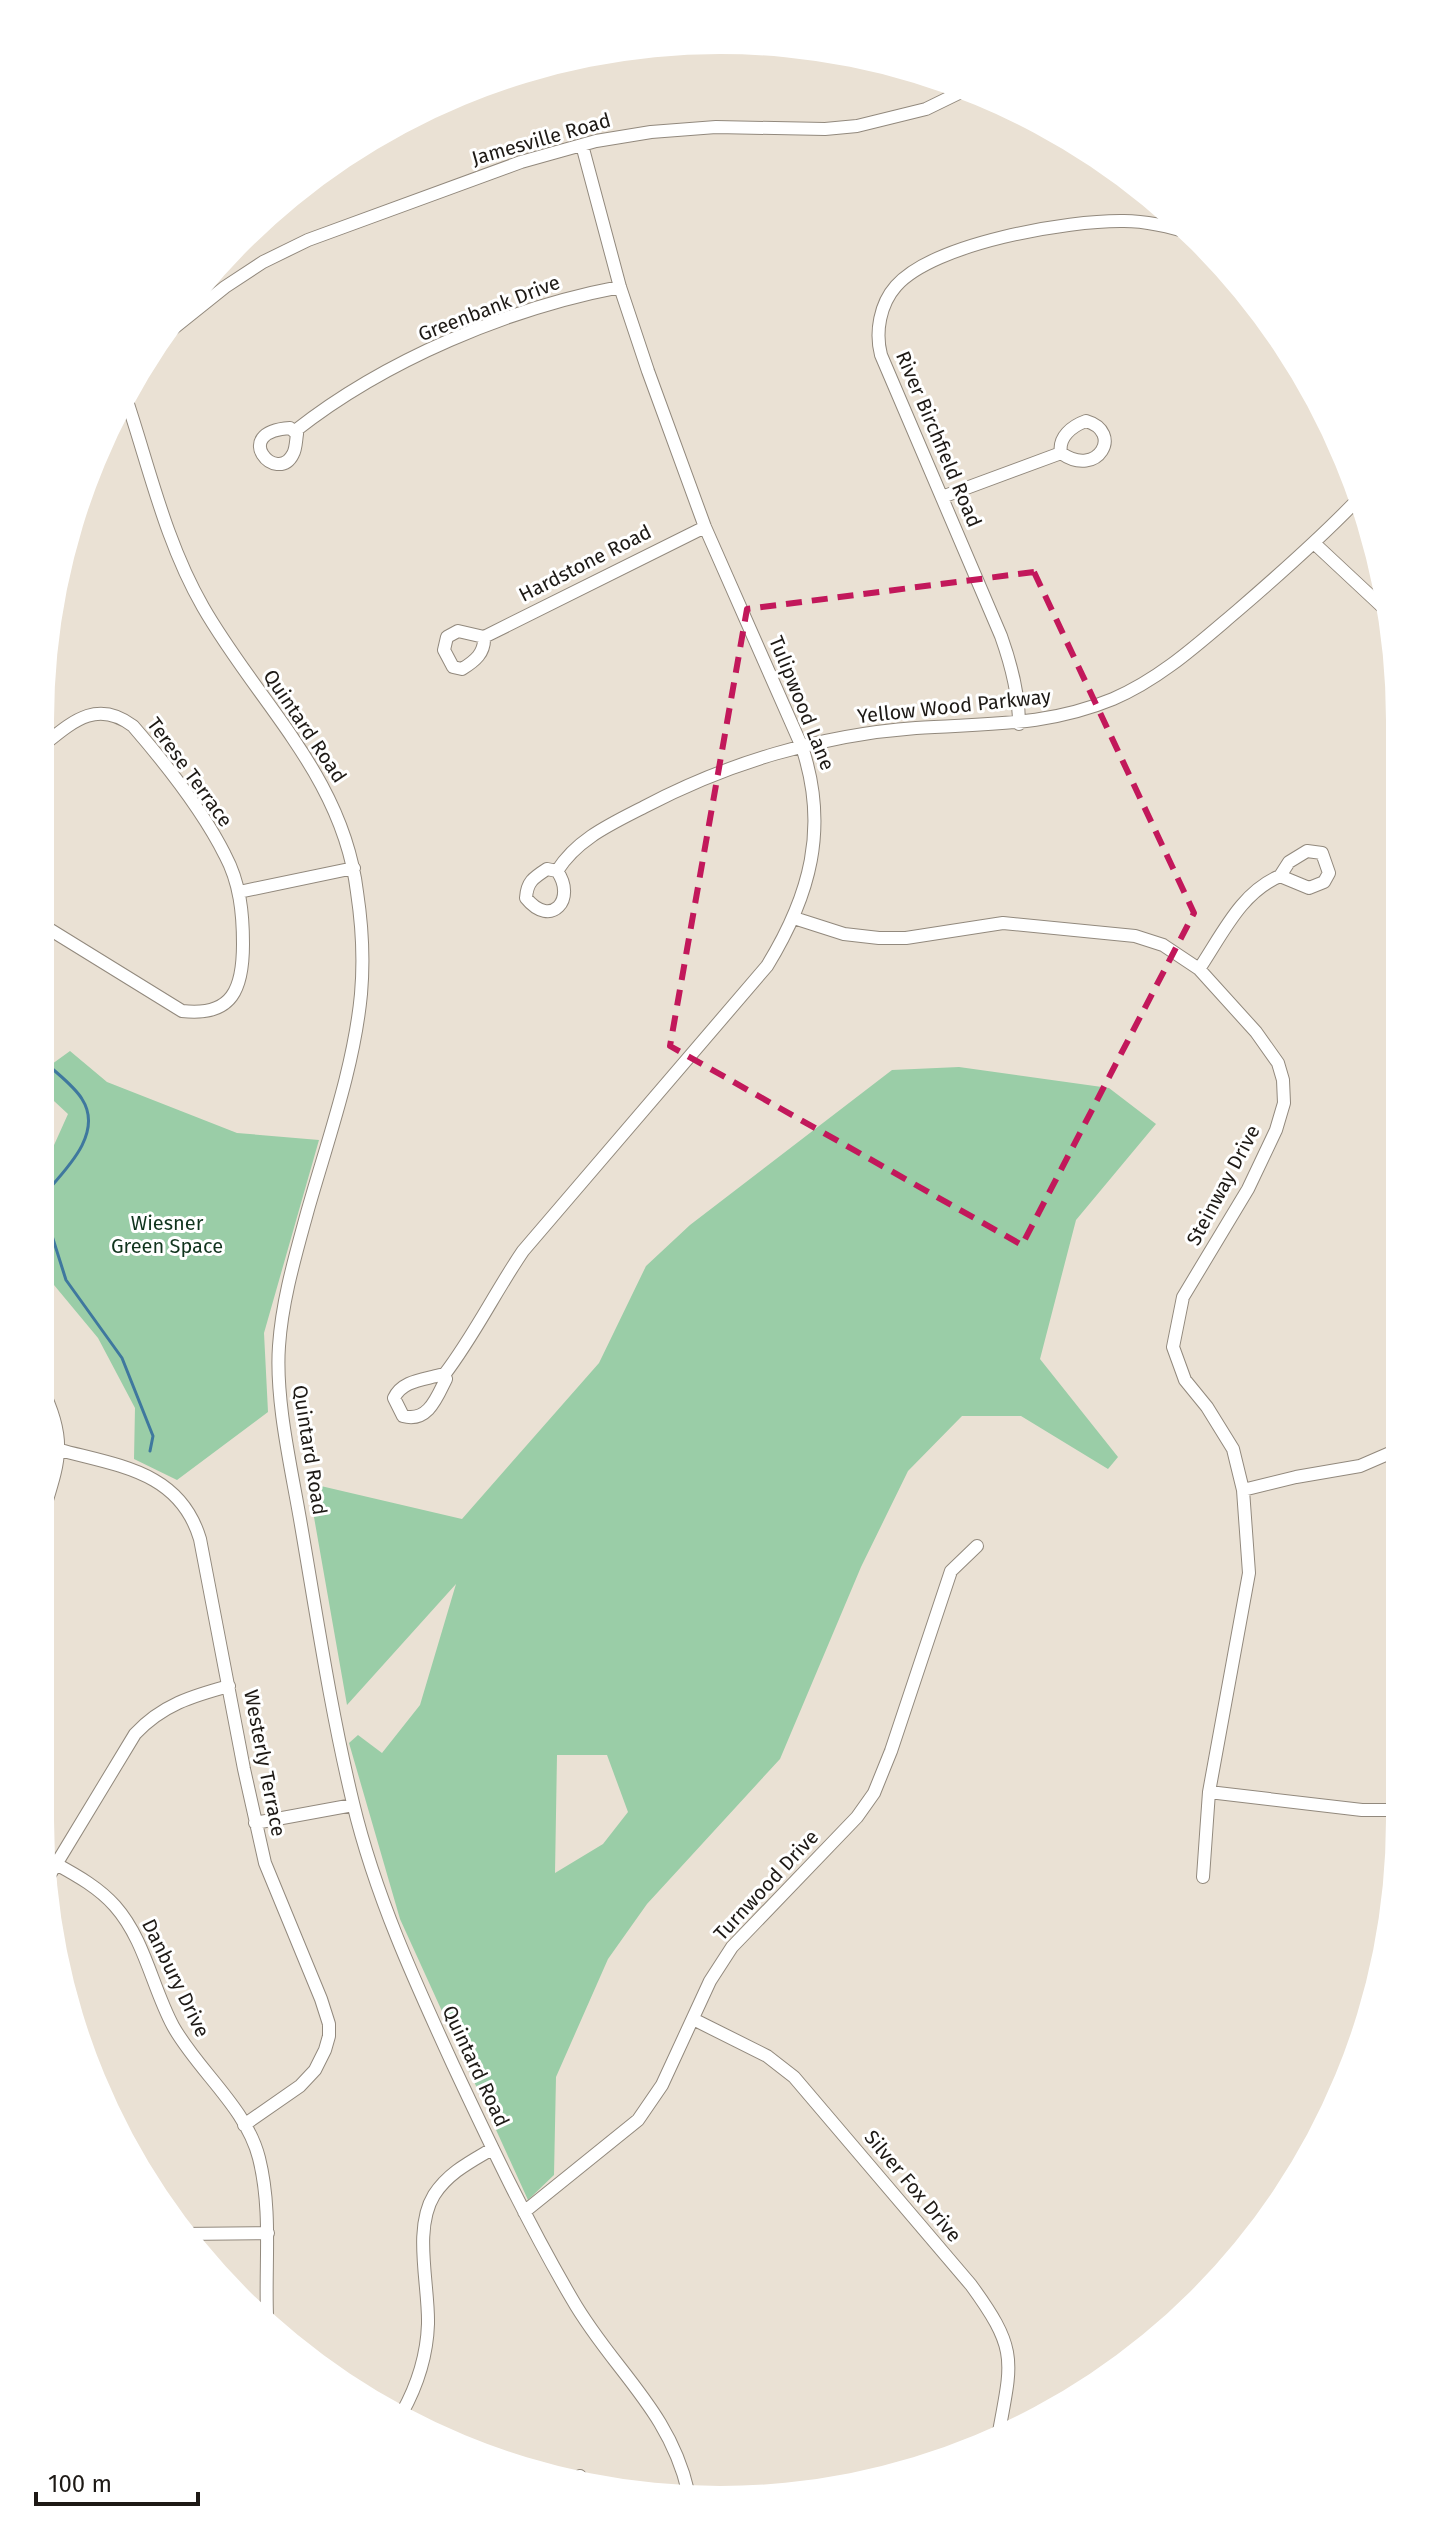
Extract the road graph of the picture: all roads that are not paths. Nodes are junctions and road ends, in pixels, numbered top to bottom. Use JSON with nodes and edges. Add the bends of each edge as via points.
{"nodes":[{"id":1,"x":952,"y":96,"type":"edge"},
{"id":2,"x":582,"y":145,"type":"junction"},
{"id":3,"x":1168,"y":227,"type":"edge"},
{"id":4,"x":620,"y":287,"type":"junction"},
{"id":5,"x":195,"y":311,"type":"edge"},
{"id":6,"x":130,"y":412,"type":"edge"},
{"id":7,"x":295,"y":431,"type":"dead end"},
{"id":8,"x":1061,"y":453,"type":"dead end"},
{"id":9,"x":942,"y":497,"type":"junction"},
{"id":10,"x":1351,"y":506,"type":"edge"},
{"id":11,"x":705,"y":527,"type":"junction"},
{"id":12,"x":1315,"y":544,"type":"junction"},
{"id":13,"x":1375,"y":600,"type":"edge"},
{"id":14,"x":484,"y":637,"type":"dead end"},
{"id":15,"x":1019,"y":724,"type":"junction"},
{"id":16,"x":54,"y":737,"type":"edge"},
{"id":17,"x":802,"y":747,"type":"junction"},
{"id":18,"x":354,"y":868,"type":"junction"},
{"id":19,"x":557,"y":871,"type":"dead end"},
{"id":20,"x":1280,"y":876,"type":"dead end"},
{"id":21,"x":239,"y":892,"type":"junction"},
{"id":22,"x":794,"y":918,"type":"junction"},
{"id":23,"x":54,"y":932,"type":"edge"},
{"id":24,"x":1199,"y":969,"type":"junction"},
{"id":25,"x":444,"y":1375,"type":"dead end"},
{"id":26,"x":54,"y":1421,"type":"edge"},
{"id":27,"x":60,"y":1450,"type":"junction"},
{"id":28,"x":1386,"y":1455,"type":"edge"},
{"id":29,"x":54,"y":1472,"type":"edge"},
{"id":30,"x":1243,"y":1490,"type":"junction"},
{"id":31,"x":977,"y":1546,"type":"dead end"},
{"id":32,"x":229,"y":1686,"type":"junction"},
{"id":33,"x":1209,"y":1792,"type":"junction"},
{"id":34,"x":353,"y":1805,"type":"junction"},
{"id":35,"x":1386,"y":1810,"type":"edge"},
{"id":36,"x":255,"y":1823,"type":"junction"},
{"id":37,"x":56,"y":1864,"type":"joint"},
{"id":38,"x":1203,"y":1877,"type":"dead end"},
{"id":39,"x":693,"y":2019,"type":"junction"},
{"id":40,"x":244,"y":2125,"type":"junction"},
{"id":41,"x":492,"y":2149,"type":"junction"},
{"id":42,"x":524,"y":2212,"type":"junction"},
{"id":43,"x":268,"y":2233,"type":"junction"},
{"id":44,"x":199,"y":2234,"type":"edge"},
{"id":45,"x":267,"y":2308,"type":"edge"},
{"id":46,"x":405,"y":2406,"type":"edge"},
{"id":47,"x":1000,"y":2424,"type":"edge"},
{"id":48,"x":686,"y":2485,"type":"edge"}],
"edges":[{"from":1,"to":2,"type":"street","name":"Jamesville Road","via":[[926,109],[857,126],[716,127]]},
{"from":2,"to":4,"type":"street","name":"Tulipwood Lane"},
{"from":2,"to":5,"type":"street","name":"Jamesville Road","via":[[308,240],[263,262]]},
{"from":3,"to":9,"type":"street","name":"River Birchfield Road","via":[[1124,221],[1062,225],[974,246],[929,263],[897,286],[880,318],[878,343]]},
{"from":4,"to":7,"type":"street","name":"Greenbank Drive","via":[[532,309],[460,336],[347,395]]},
{"from":4,"to":11,"type":"street","name":"Tulipwood Lane"},
{"from":6,"to":18,"type":"street","name":"Quintard Road","via":[[185,574],[237,661],[318,775]]},
{"from":8,"to":9,"type":"street"},
{"from":9,"to":15,"type":"street","name":"River Birchfield Road","via":[[1012,668]]},
{"from":10,"to":12,"type":"street","name":"Yellow Wood Parkway"},
{"from":11,"to":14,"type":"street","name":"Hardstone Road"},
{"from":11,"to":17,"type":"street","name":"Tulipwood Lane"},
{"from":12,"to":13,"type":"street"},
{"from":12,"to":15,"type":"street","name":"Yellow Wood Parkway","via":[[1151,679],[1072,713]]},
{"from":15,"to":17,"type":"street","name":"Yellow Wood Parkway","via":[[914,728]]},
{"from":16,"to":21,"type":"street","name":"Terese Terrace","via":[[87,715],[122,718],[201,816],[225,855]]},
{"from":17,"to":19,"type":"street","name":"Yellow Wood Parkway","via":[[679,788],[580,844]]},
{"from":17,"to":22,"type":"street","name":"Tulipwood Lane","via":[[812,778],[815,821],[811,860]]},
{"from":18,"to":21,"type":"street"},
{"from":18,"to":34,"type":"street","name":"Quintard Road","via":[[361,934],[355,1033],[295,1258],[278,1349],[294,1486]]},
{"from":20,"to":24,"type":"street","via":[[1245,900]]},
{"from":21,"to":23,"type":"street","name":"Terese Terrace","via":[[239,987],[223,1005],[196,1013],[162,1001]]},
{"from":22,"to":24,"type":"street","name":"Steinway Drive","via":[[844,934],[879,938],[1003,923],[1121,933],[1163,945]]},
{"from":22,"to":25,"type":"street","name":"Tulipwood Lane","via":[[767,966],[736,1005],[523,1251]]},
{"from":24,"to":30,"type":"street","name":"Steinway Drive","via":[[1269,1048],[1283,1080],[1284,1103],[1276,1130],[1248,1189],[1183,1297],[1173,1347],[1185,1380],[1233,1449]]},
{"from":26,"to":27,"type":"street"},
{"from":27,"to":29,"type":"street"},
{"from":27,"to":32,"type":"street","name":"Westerly Terrace","via":[[137,1472],[182,1501],[200,1539]]},
{"from":28,"to":30,"type":"street","via":[[1360,1466]]},
{"from":30,"to":33,"type":"street","name":"Steinway Drive","via":[[1249,1573]]},
{"from":31,"to":39,"type":"street","name":"Turnwood Drive","via":[[951,1571],[874,1793],[732,1947]]},
{"from":32,"to":36,"type":"street","name":"Westerly Terrace"},
{"from":32,"to":37,"type":"street","via":[[174,1703],[135,1734]]},
{"from":33,"to":35,"type":"street"},
{"from":33,"to":38,"type":"street","name":"Steinway Drive"},
{"from":34,"to":36,"type":"street"},
{"from":34,"to":41,"type":"street","name":"Quintard Road","via":[[383,1901]]},
{"from":36,"to":40,"type":"street","name":"Westerly Terrace","via":[[265,1863],[321,1999],[329,2036],[315,2070],[300,2086]]},
{"from":37,"to":40,"type":"street","name":"Danbury Drive","via":[[117,1908],[134,1933],[185,2047]]},
{"from":39,"to":42,"type":"street","name":"Turnwood Drive","via":[[662,2085],[638,2120]]},
{"from":39,"to":47,"type":"street","name":"Silver Fox Drive","via":[[767,2056],[794,2077],[979,2297],[1006,2342],[1010,2364]]},
{"from":40,"to":43,"type":"street","name":"Danbury Drive","via":[[258,2156]]},
{"from":41,"to":42,"type":"street","name":"Quintard Road"},
{"from":41,"to":46,"type":"street","via":[[446,2179],[425,2216],[428,2327],[421,2369]]},
{"from":42,"to":48,"type":"street","name":"Quintard Road","via":[[591,2332],[650,2403],[670,2438]]},
{"from":43,"to":44,"type":"street"},
{"from":43,"to":45,"type":"street","name":"Danbury Drive"}]}
